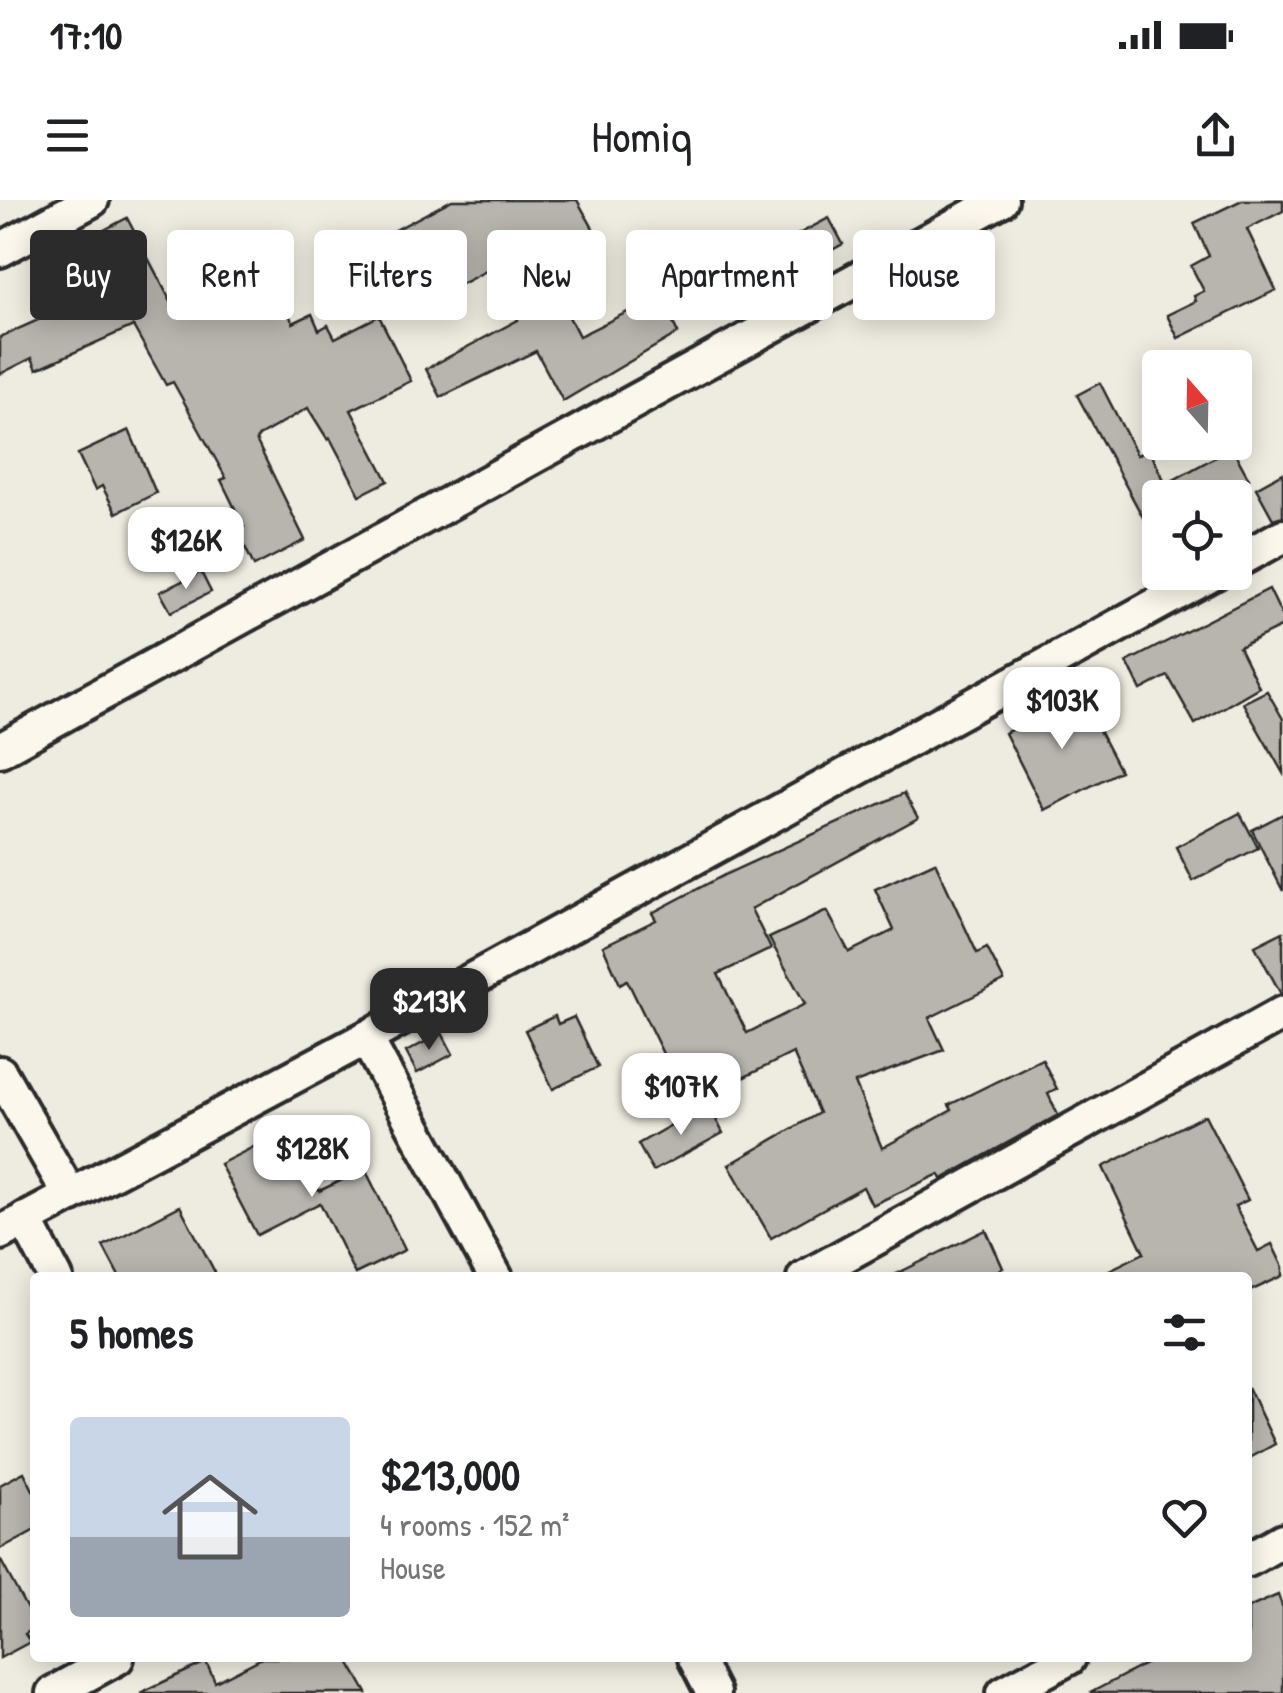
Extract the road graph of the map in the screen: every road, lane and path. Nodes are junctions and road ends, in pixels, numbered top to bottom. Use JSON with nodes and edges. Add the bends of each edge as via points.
{"nodes":[{"id":1,"x":92,"y":200,"type":"edge"},
{"id":2,"x":1002,"y":200,"type":"edge"},
{"id":3,"x":46,"y":211,"type":"edge"},
{"id":4,"x":0,"y":250,"type":"edge"},
{"id":5,"x":1283,"y":536,"type":"edge"},
{"id":6,"x":1252,"y":553,"type":"edge"},
{"id":7,"x":1183,"y":590,"type":"edge"},
{"id":8,"x":0,"y":750,"type":"edge"},
{"id":9,"x":1283,"y":1013,"type":"edge"},
{"id":10,"x":366,"y":1038,"type":"junction"},
{"id":11,"x":0,"y":1073,"type":"edge"},
{"id":12,"x":70,"y":1196,"type":"junction"},
{"id":13,"x":13,"y":1226,"type":"edge"},
{"id":14,"x":51,"y":1272,"type":"edge"},
{"id":15,"x":493,"y":1272,"type":"edge"},
{"id":16,"x":815,"y":1272,"type":"edge"},
{"id":17,"x":110,"y":1662,"type":"edge"},
{"id":18,"x":697,"y":1662,"type":"edge"},
{"id":19,"x":1062,"y":1662,"type":"edge"},
{"id":20,"x":53,"y":1693,"type":"edge"},
{"id":21,"x":713,"y":1693,"type":"edge"},
{"id":22,"x":1004,"y":1693,"type":"edge"}],
"edges":[{"from":1,"to":3,"type":"street"},
{"from":2,"to":8,"type":"street"},
{"from":3,"to":4,"type":"street"},
{"from":5,"to":6,"type":"street"},
{"from":7,"to":10,"type":"street"},
{"from":9,"to":16,"type":"street"},
{"from":10,"to":12,"type":"street"},
{"from":10,"to":15,"type":"street"},
{"from":11,"to":12,"type":"street"},
{"from":12,"to":13,"type":"street"},
{"from":13,"to":14,"type":"street"},
{"from":17,"to":20,"type":"street"},
{"from":18,"to":21,"type":"street"},
{"from":19,"to":22,"type":"street"}]}
